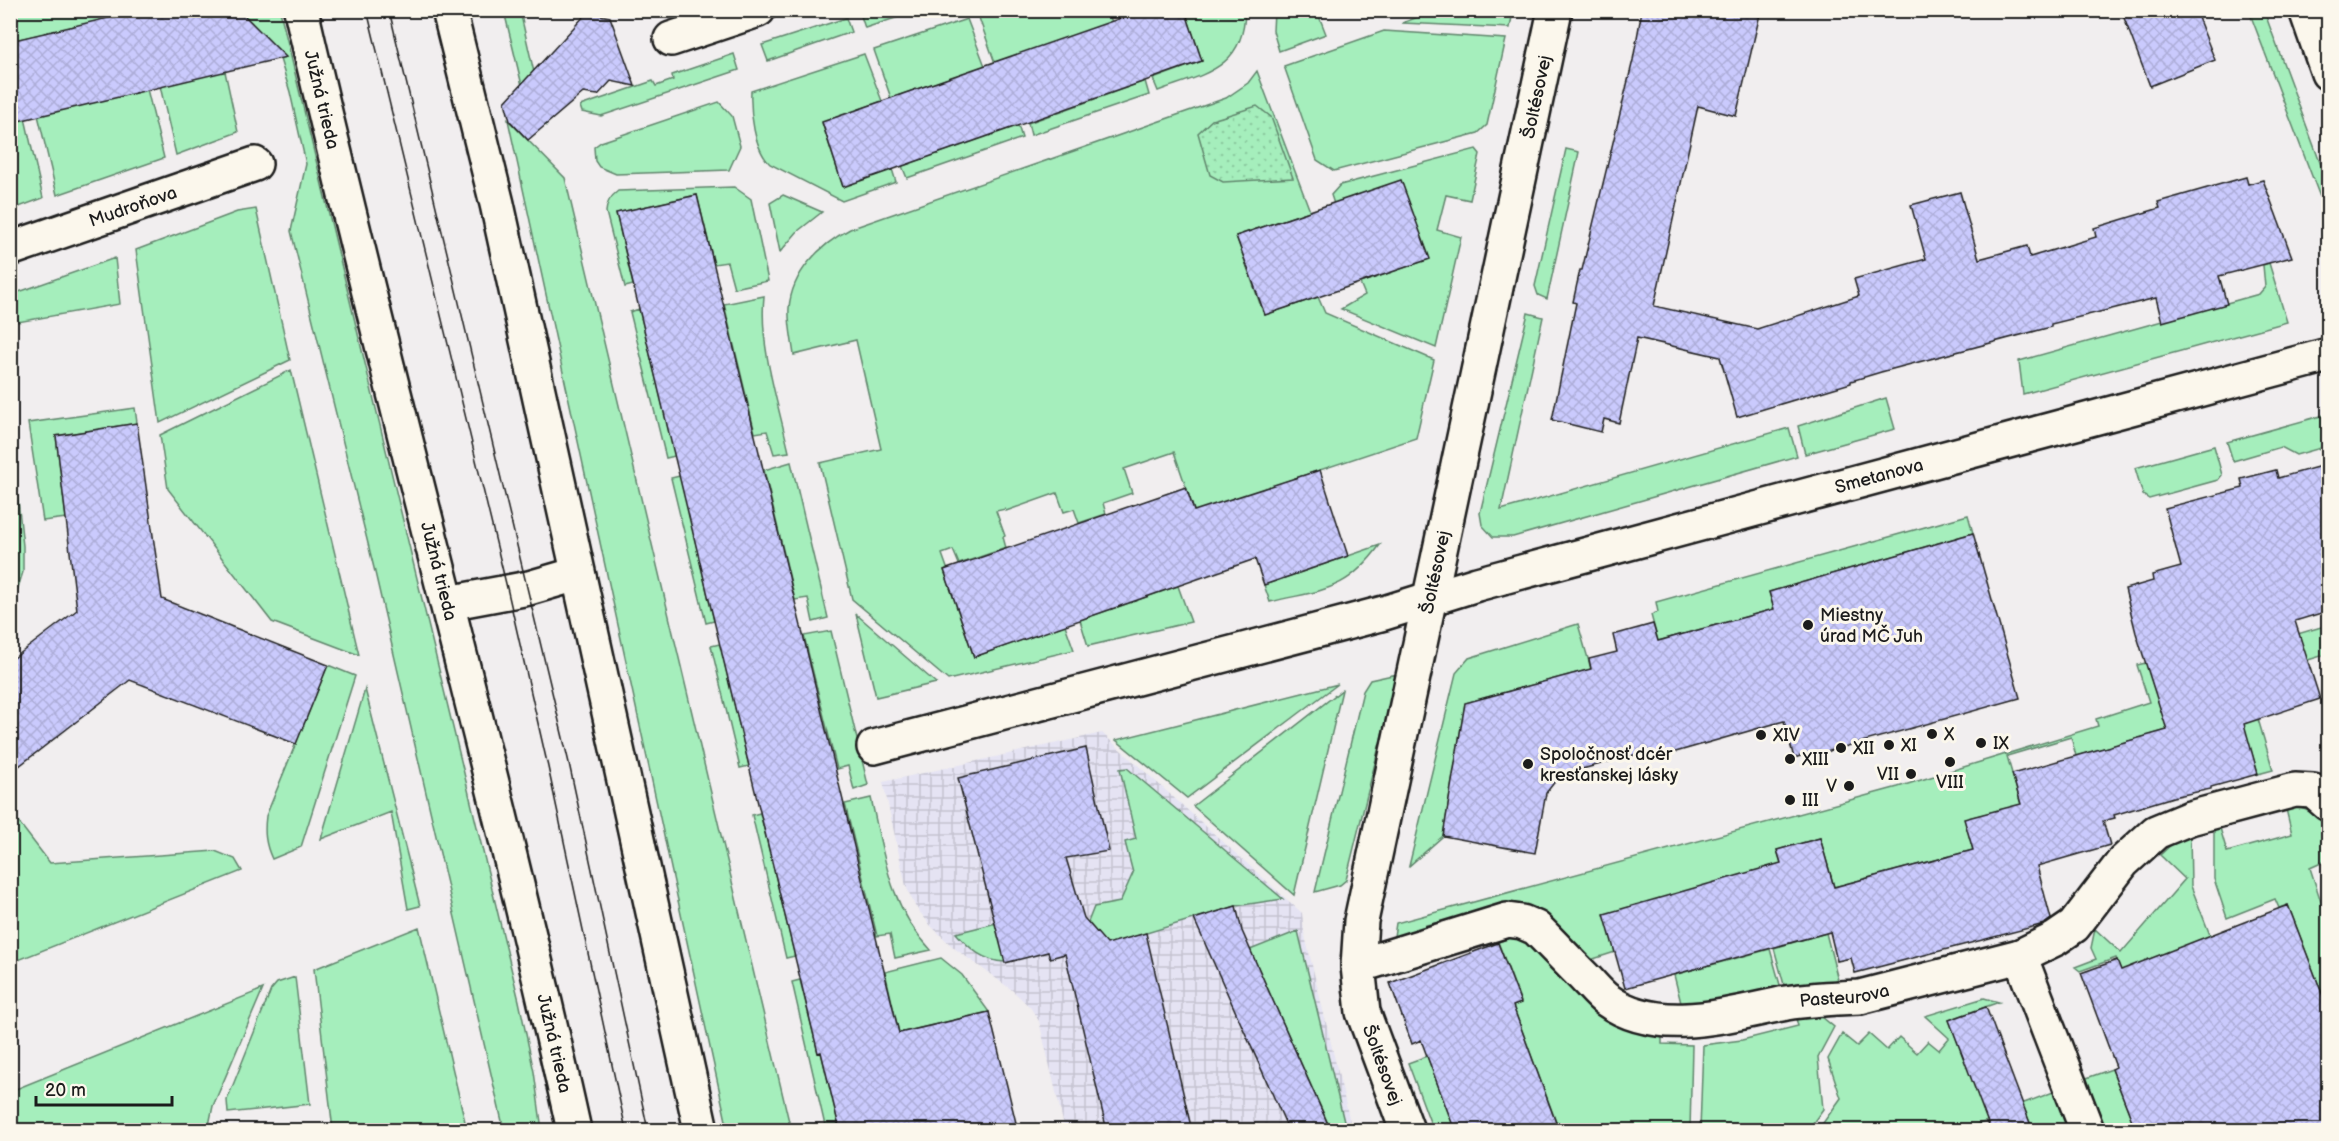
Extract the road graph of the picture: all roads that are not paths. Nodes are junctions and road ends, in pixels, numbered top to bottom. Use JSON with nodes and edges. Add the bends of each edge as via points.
{"nodes":[{"id":1,"x":301,"y":10,"type":"edge"},
{"id":2,"x":449,"y":10,"type":"edge"},
{"id":3,"x":758,"y":10,"type":"edge"},
{"id":4,"x":1555,"y":10,"type":"edge"},
{"id":5,"x":2306,"y":10,"type":"edge"},
{"id":6,"x":671,"y":39,"type":"dead end"},
{"id":7,"x":2328,"y":73,"type":"edge"},
{"id":8,"x":255,"y":164,"type":"dead end"},
{"id":9,"x":10,"y":249,"type":"edge"},
{"id":10,"x":2328,"y":355,"type":"edge"},
{"id":11,"x":577,"y":574,"type":"junction"},
{"id":12,"x":1429,"y":600,"type":"junction"},
{"id":13,"x":448,"y":603,"type":"junction"},
{"id":14,"x":874,"y":747,"type":"dead end"},
{"id":15,"x":2321,"y":798,"type":"edge"},
{"id":16,"x":2019,"y":956,"type":"junction"},
{"id":17,"x":1358,"y":966,"type":"junction"},
{"id":18,"x":574,"y":1131,"type":"edge"},
{"id":19,"x":701,"y":1131,"type":"edge"},
{"id":20,"x":1407,"y":1131,"type":"edge"},
{"id":21,"x":2087,"y":1131,"type":"edge"}],
"edges":[{"from":1,"to":13,"type":"street","name":"Južná trieda"},
{"from":2,"to":11,"type":"street","via":[[497,204]]},
{"from":3,"to":6,"type":"street"},
{"from":4,"to":12,"type":"street","name":"Šoltésovej"},
{"from":5,"to":7,"type":"street"},
{"from":8,"to":9,"type":"street","name":"Mudroňova"},
{"from":10,"to":12,"type":"street","name":"Smetanova"},
{"from":11,"to":13,"type":"street","via":[[529,588]]},
{"from":11,"to":19,"type":"street"},
{"from":12,"to":14,"type":"street","name":"Smetanova"},
{"from":12,"to":17,"type":"street","name":"Šoltésovej","via":[[1361,921]]},
{"from":13,"to":18,"type":"street","name":"Južná trieda"},
{"from":15,"to":16,"type":"street","name":"Pasteurova","via":[[2295,790],[2190,818],[2157,832],[2123,862],[2074,926]]},
{"from":16,"to":17,"type":"street","name":"Pasteurova","via":[[1860,997],[1787,1003],[1727,1017],[1699,1019],[1643,1016],[1621,1009],[1606,999],[1536,928],[1522,922],[1507,920]]},
{"from":16,"to":21,"type":"street"},
{"from":17,"to":20,"type":"street","name":"Šoltésovej","via":[[1363,1011]]}]}
